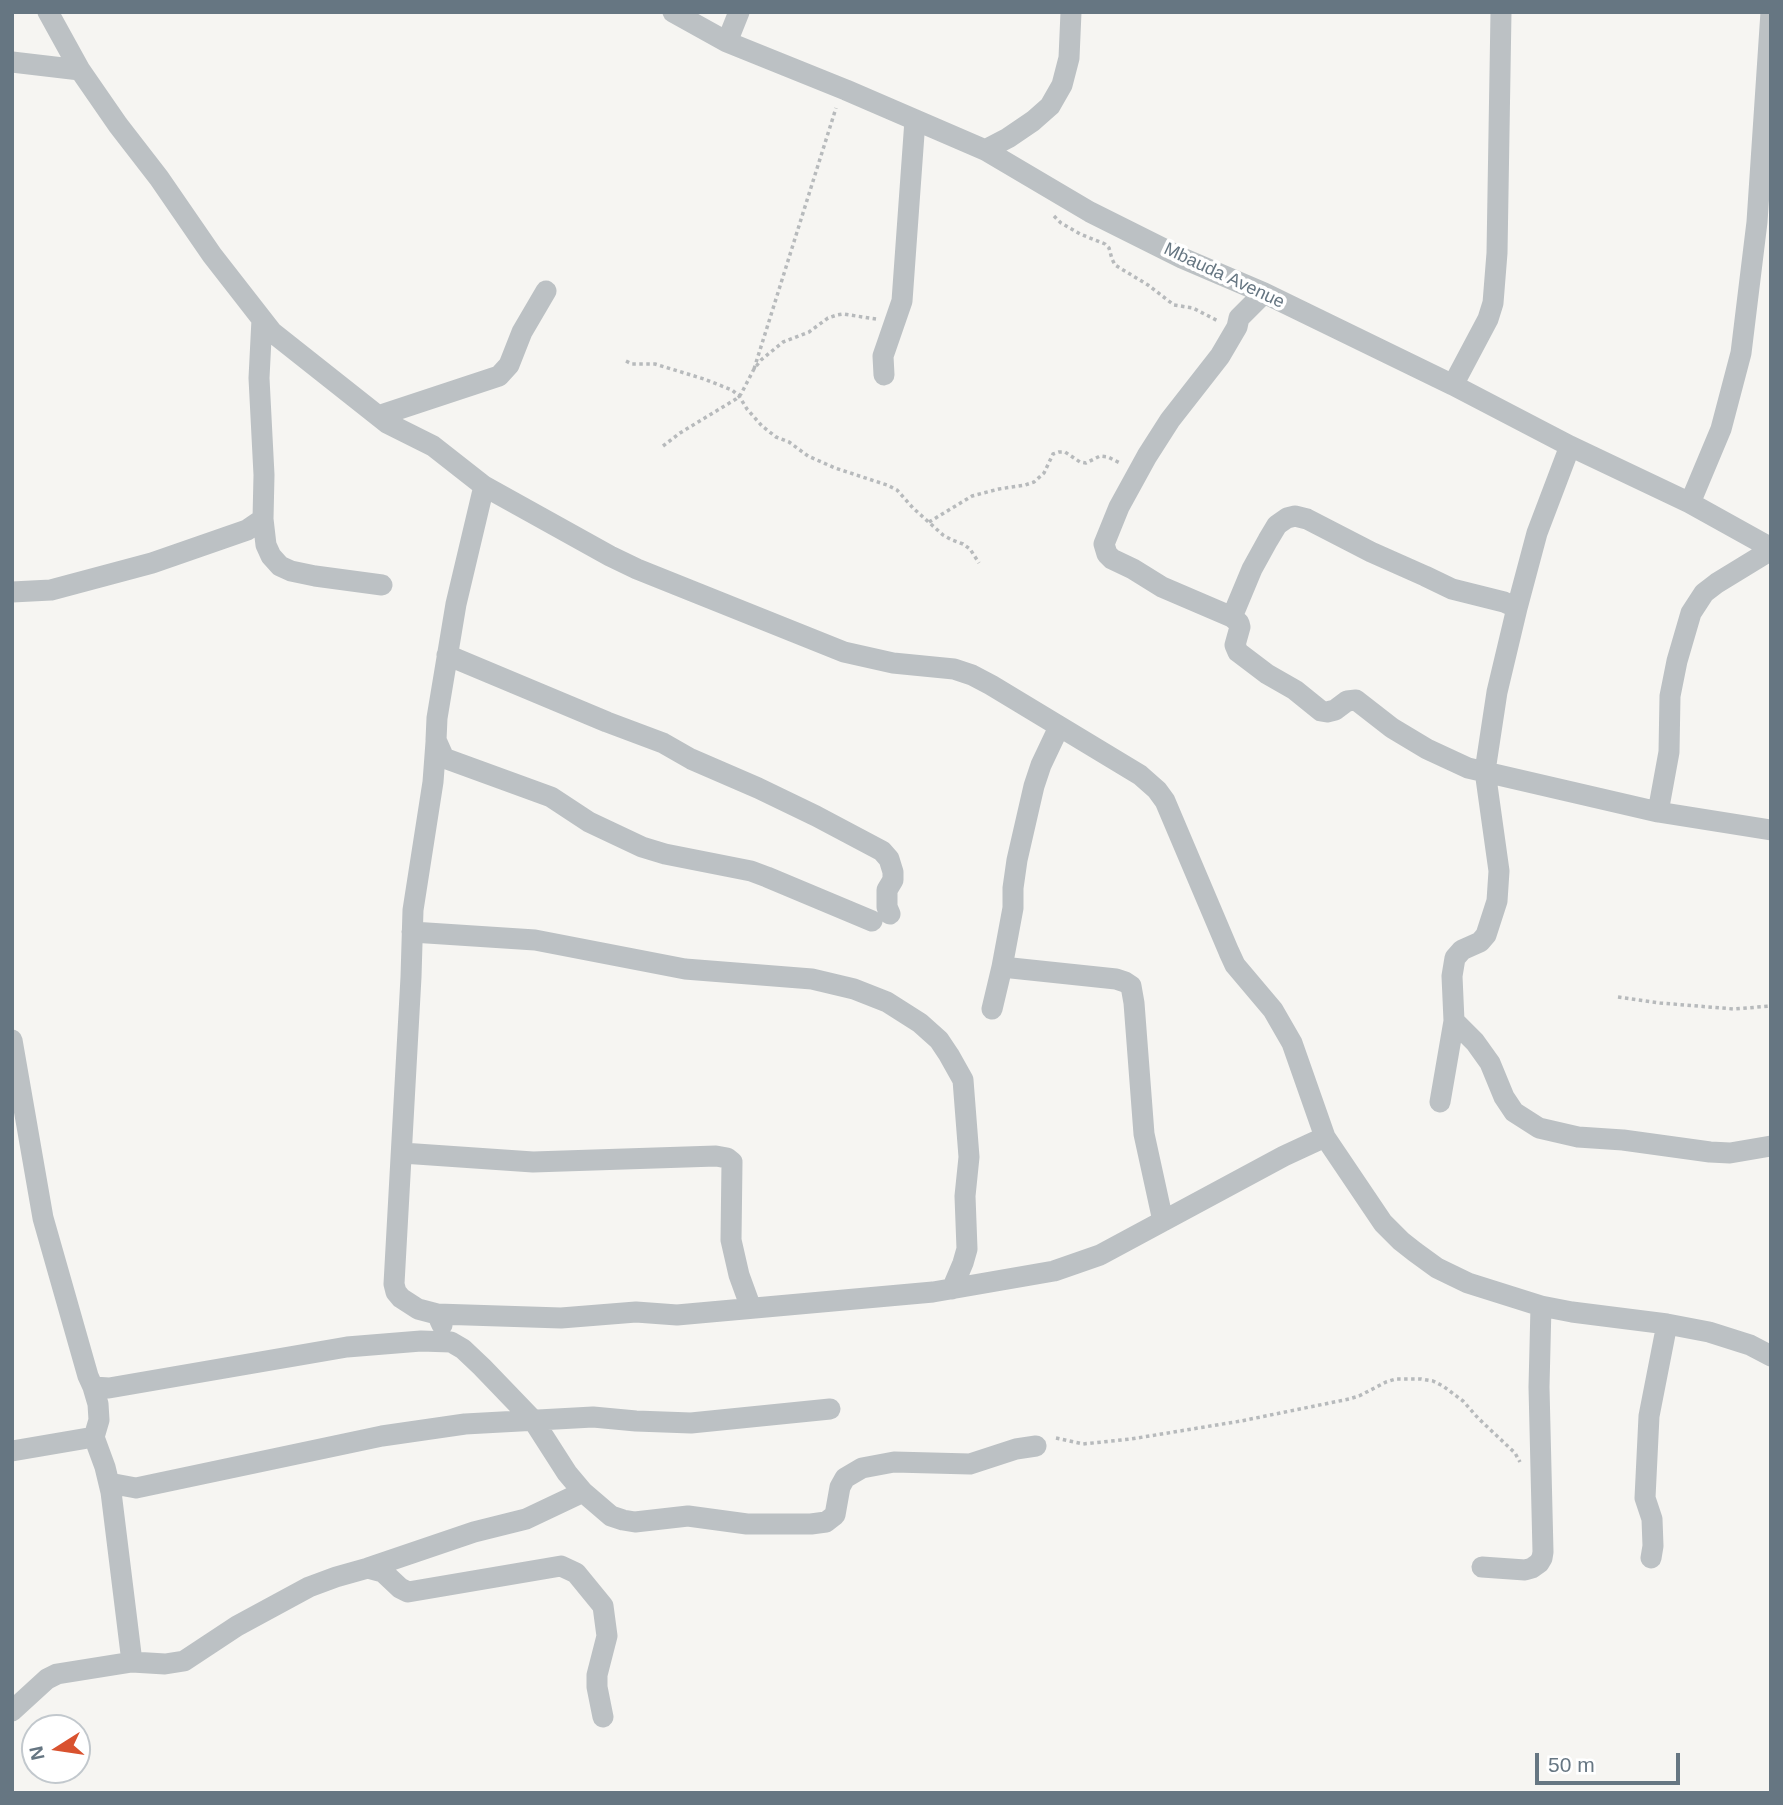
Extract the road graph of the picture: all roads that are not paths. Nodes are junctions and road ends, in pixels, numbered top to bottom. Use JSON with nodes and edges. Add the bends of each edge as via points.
{"nodes":[{"id":1,"x":48,"y":12,"type":"edge"},
{"id":2,"x":673,"y":12,"type":"edge"},
{"id":3,"x":739,"y":12,"type":"edge"},
{"id":4,"x":1072,"y":12,"type":"edge"},
{"id":5,"x":1501,"y":12,"type":"edge"},
{"id":6,"x":1771,"y":12,"type":"edge"},
{"id":7,"x":727,"y":42,"type":"junction"},
{"id":8,"x":12,"y":62,"type":"edge"},
{"id":9,"x":80,"y":70,"type":"junction"},
{"id":10,"x":915,"y":120,"type":"junction"},
{"id":11,"x":985,"y":150,"type":"junction"},
{"id":12,"x":546,"y":291,"type":"dead end"},
{"id":13,"x":1264,"y":293,"type":"junction"},
{"id":14,"x":262,"y":318,"type":"junction"},
{"id":15,"x":884,"y":375,"type":"dead end"},
{"id":16,"x":1453,"y":384,"type":"junction"},
{"id":17,"x":378,"y":416,"type":"junction"},
{"id":18,"x":1570,"y":446,"type":"junction"},
{"id":19,"x":484,"y":486,"type":"junction"},
{"id":20,"x":1690,"y":503,"type":"junction"},
{"id":21,"x":263,"y":519,"type":"junction"},
{"id":22,"x":1771,"y":549,"type":"edge"},
{"id":23,"x":382,"y":585,"type":"dead end"},
{"id":24,"x":12,"y":592,"type":"edge"},
{"id":25,"x":1517,"y":608,"type":"junction"},
{"id":26,"x":1232,"y":617,"type":"junction"},
{"id":27,"x":447,"y":654,"type":"junction"},
{"id":28,"x":1059,"y":727,"type":"junction"},
{"id":29,"x":436,"y":740,"type":"junction"},
{"id":30,"x":1485,"y":771,"type":"junction"},
{"id":31,"x":1658,"y":812,"type":"junction"},
{"id":32,"x":1771,"y":830,"type":"edge"},
{"id":33,"x":412,"y":932,"type":"junction"},
{"id":34,"x":1002,"y":967,"type":"junction"},
{"id":35,"x":992,"y":1009,"type":"dead end"},
{"id":36,"x":1454,"y":1021,"type":"junction"},
{"id":37,"x":12,"y":1040,"type":"edge"},
{"id":38,"x":14,"y":1066,"type":"edge"},
{"id":39,"x":1440,"y":1101,"type":"dead end"},
{"id":40,"x":1325,"y":1137,"type":"junction"},
{"id":41,"x":1771,"y":1146,"type":"edge"},
{"id":42,"x":402,"y":1153,"type":"junction"},
{"id":43,"x":1163,"y":1221,"type":"junction"},
{"id":44,"x":952,"y":1289,"type":"junction"},
{"id":45,"x":1541,"y":1306,"type":"junction"},
{"id":46,"x":751,"y":1308,"type":"junction"},
{"id":47,"x":437,"y":1314,"type":"junction"},
{"id":48,"x":1667,"y":1324,"type":"junction"},
{"id":49,"x":451,"y":1342,"type":"junction"},
{"id":50,"x":1771,"y":1356,"type":"edge"},
{"id":51,"x":93,"y":1387,"type":"junction"},
{"id":52,"x":830,"y":1409,"type":"dead end"},
{"id":53,"x":533,"y":1420,"type":"junction"},
{"id":54,"x":94,"y":1437,"type":"junction"},
{"id":55,"x":1036,"y":1446,"type":"dead end"},
{"id":56,"x":12,"y":1451,"type":"edge"},
{"id":57,"x":109,"y":1483,"type":"junction"},
{"id":58,"x":583,"y":1492,"type":"junction"},
{"id":59,"x":1651,"y":1558,"type":"dead end"},
{"id":60,"x":1482,"y":1567,"type":"dead end"},
{"id":61,"x":368,"y":1568,"type":"junction"},
{"id":62,"x":132,"y":1662,"type":"junction"},
{"id":63,"x":12,"y":1711,"type":"edge"},
{"id":64,"x":604,"y":1717,"type":"dead end"}],
"edges":[{"from":1,"to":9,"type":"street"},
{"from":2,"to":7,"type":"street","name":"Mbauda Avenue"},
{"from":3,"to":7,"type":"street"},
{"from":4,"to":11,"type":"street","via":[[1069,58],[1050,106]]},
{"from":5,"to":16,"type":"street","via":[[1493,303]]},
{"from":6,"to":20,"type":"street","via":[[1757,222],[1741,353],[1721,429]]},
{"from":7,"to":10,"type":"street","name":"Mbauda Avenue"},
{"from":8,"to":9,"type":"street"},
{"from":9,"to":14,"type":"street"},
{"from":10,"to":11,"type":"street","name":"Mbauda Avenue"},
{"from":10,"to":15,"type":"street","via":[[902,301],[883,356]]},
{"from":11,"to":13,"type":"street","name":"Mbauda Avenue","via":[[1090,212]]},
{"from":12,"to":17,"type":"street","via":[[499,376]]},
{"from":13,"to":16,"type":"street","name":"Mbauda Avenue"},
{"from":13,"to":26,"type":"street","via":[[1239,318],[1212,367],[1170,420],[1137,473],[1104,544],[1112,558],[1162,587]]},
{"from":14,"to":17,"type":"street","via":[[272,332]]},
{"from":14,"to":21,"type":"street","via":[[258,378]]},
{"from":16,"to":18,"type":"street","name":"Mbauda Avenue"},
{"from":17,"to":19,"type":"street","via":[[433,446]]},
{"from":18,"to":20,"type":"street","name":"Mbauda Avenue"},
{"from":18,"to":25,"type":"street","via":[[1537,533]]},
{"from":19,"to":27,"type":"street"},
{"from":19,"to":28,"type":"street","via":[[637,569],[844,652],[972,675]]},
{"from":20,"to":22,"type":"street","name":"Mbauda Avenue"},
{"from":21,"to":23,"type":"street","via":[[267,545],[280,566]]},
{"from":21,"to":24,"type":"street","via":[[247,530],[128,570],[51,590]]},
{"from":22,"to":31,"type":"street","via":[[1704,593],[1691,613],[1670,696],[1669,752]]},
{"from":25,"to":26,"type":"street","via":[[1452,589],[1295,516],[1277,525]]},
{"from":25,"to":30,"type":"street"},
{"from":26,"to":30,"type":"street","via":[[1240,627],[1235,645],[1238,652],[1321,711],[1356,700],[1427,749]]},
{"from":27,"to":29,"type":"street"},
{"from":27,"to":29,"type":"street","via":[[663,743],[886,853],[893,872],[887,907],[881,917],[751,871],[642,847],[589,822],[551,797],[443,758]]},
{"from":28,"to":34,"type":"street","via":[[1034,786],[1017,860]]},
{"from":28,"to":40,"type":"street","via":[[1140,775],[1165,801],[1228,953],[1273,1010],[1292,1043]]},
{"from":29,"to":33,"type":"street"},
{"from":30,"to":31,"type":"street"},
{"from":30,"to":36,"type":"street","via":[[1499,871],[1497,901],[1486,935],[1454,958]]},
{"from":31,"to":32,"type":"street"},
{"from":33,"to":42,"type":"street"},
{"from":33,"to":44,"type":"street","via":[[535,940],[685,969],[812,979],[887,1002],[920,1023],[939,1040],[963,1080],[969,1157],[967,1249]]},
{"from":34,"to":35,"type":"street"},
{"from":34,"to":43,"type":"street","via":[[1116,979],[1130,986],[1144,1134]]},
{"from":36,"to":39,"type":"street"},
{"from":36,"to":41,"type":"street","via":[[1490,1063],[1514,1112],[1539,1128],[1710,1152]]},
{"from":37,"to":38,"type":"street"},
{"from":38,"to":51,"type":"street","via":[[43,1218]]},
{"from":40,"to":43,"type":"street"},
{"from":40,"to":45,"type":"street","via":[[1383,1223],[1415,1252],[1468,1283]]},
{"from":42,"to":46,"type":"street","via":[[533,1162],[727,1158],[732,1162],[731,1240]]},
{"from":42,"to":47,"type":"street","via":[[394,1284],[408,1303]]},
{"from":43,"to":44,"type":"street","via":[[1080,1263]]},
{"from":44,"to":46,"type":"street"},
{"from":45,"to":48,"type":"street"},
{"from":45,"to":60,"type":"street","via":[[1544,1552],[1539,1563],[1525,1570]]},
{"from":46,"to":47,"type":"street","via":[[574,1318]]},
{"from":47,"to":49,"type":"street"},
{"from":48,"to":50,"type":"street","via":[[1709,1332]]},
{"from":48,"to":59,"type":"street","via":[[1649,1416],[1645,1498],[1652,1519]]},
{"from":49,"to":51,"type":"street","via":[[347,1347]]},
{"from":49,"to":53,"type":"street"},
{"from":51,"to":54,"type":"street","via":[[99,1420]]},
{"from":52,"to":53,"type":"street","via":[[691,1423],[593,1417]]},
{"from":53,"to":57,"type":"street","via":[[382,1436],[136,1488]]},
{"from":53,"to":58,"type":"street"},
{"from":54,"to":56,"type":"street"},
{"from":54,"to":57,"type":"street"},
{"from":55,"to":58,"type":"street","via":[[970,1464],[894,1462],[862,1468],[845,1478],[832,1519],[811,1524],[747,1524],[688,1516],[635,1522],[611,1516]]},
{"from":57,"to":62,"type":"street"},
{"from":58,"to":61,"type":"street","via":[[526,1519]]},
{"from":61,"to":62,"type":"street","via":[[309,1587],[184,1661]]},
{"from":61,"to":64,"type":"street","via":[[383,1572],[408,1592],[552,1567],[576,1573],[603,1606],[607,1636],[597,1687]]},
{"from":62,"to":63,"type":"street","via":[[57,1674]]}]}
